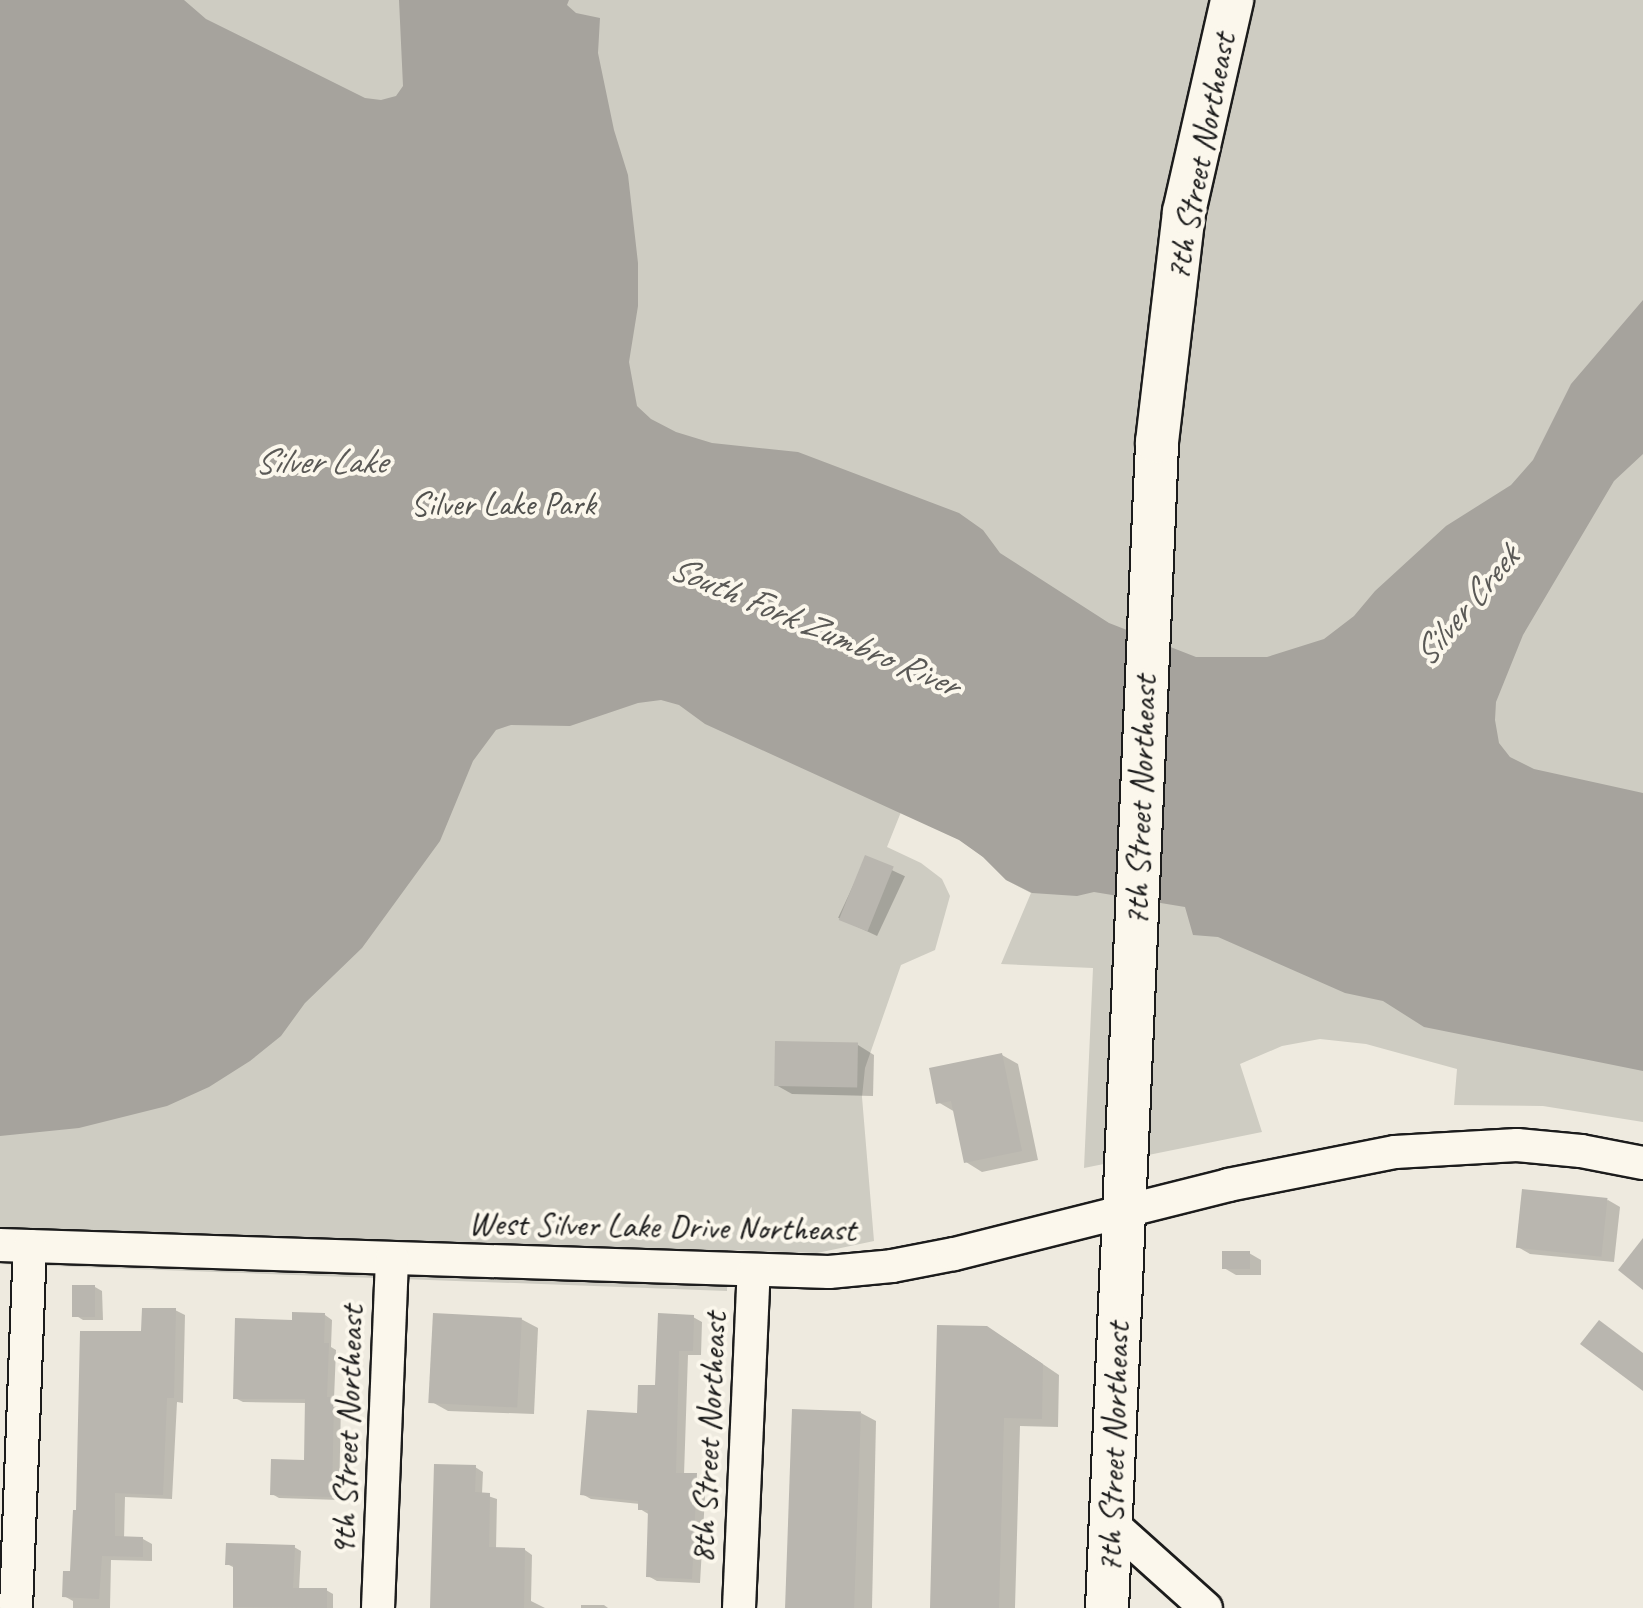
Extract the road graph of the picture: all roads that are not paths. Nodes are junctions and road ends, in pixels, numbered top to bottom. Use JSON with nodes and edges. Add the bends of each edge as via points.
{"nodes":[{"id":1,"x":1232,"y":0,"type":"edge"},
{"id":2,"x":1643,"y":1163,"type":"edge"},
{"id":3,"x":1123,"y":1211,"type":"junction"},
{"id":4,"x":15,"y":1246,"type":"edge"},
{"id":5,"x":392,"y":1258,"type":"junction"},
{"id":6,"x":754,"y":1271,"type":"junction"},
{"id":7,"x":1110,"y":1522,"type":"junction"},
{"id":8,"x":16,"y":1608,"type":"edge"},
{"id":9,"x":378,"y":1608,"type":"edge"},
{"id":10,"x":739,"y":1608,"type":"edge"},
{"id":11,"x":1107,"y":1608,"type":"edge"},
{"id":12,"x":1206,"y":1608,"type":"edge"}],
"edges":[{"from":1,"to":3,"type":"main road","name":"7th Street Northeast","via":[[1174,278],[1157,442]]},
{"from":2,"to":3,"type":"street","name":"West Silver Lake Drive Northeast","via":[[1517,1145],[1395,1152]]},
{"from":3,"to":6,"type":"street","name":"West Silver Lake Drive Northeast","via":[[892,1266]]},
{"from":3,"to":7,"type":"main road","name":"7th Street Northeast"},
{"from":4,"to":5,"type":"street","name":"West Silver Lake Drive Northeast"},
{"from":4,"to":8,"type":"street"},
{"from":5,"to":6,"type":"street","name":"West Silver Lake Drive Northeast"},
{"from":5,"to":9,"type":"street","name":"9th Street Northeast"},
{"from":6,"to":10,"type":"street","name":"8th Street Northeast"},
{"from":7,"to":11,"type":"main road","name":"7th Street Northeast"},
{"from":7,"to":12,"type":"street"}]}
